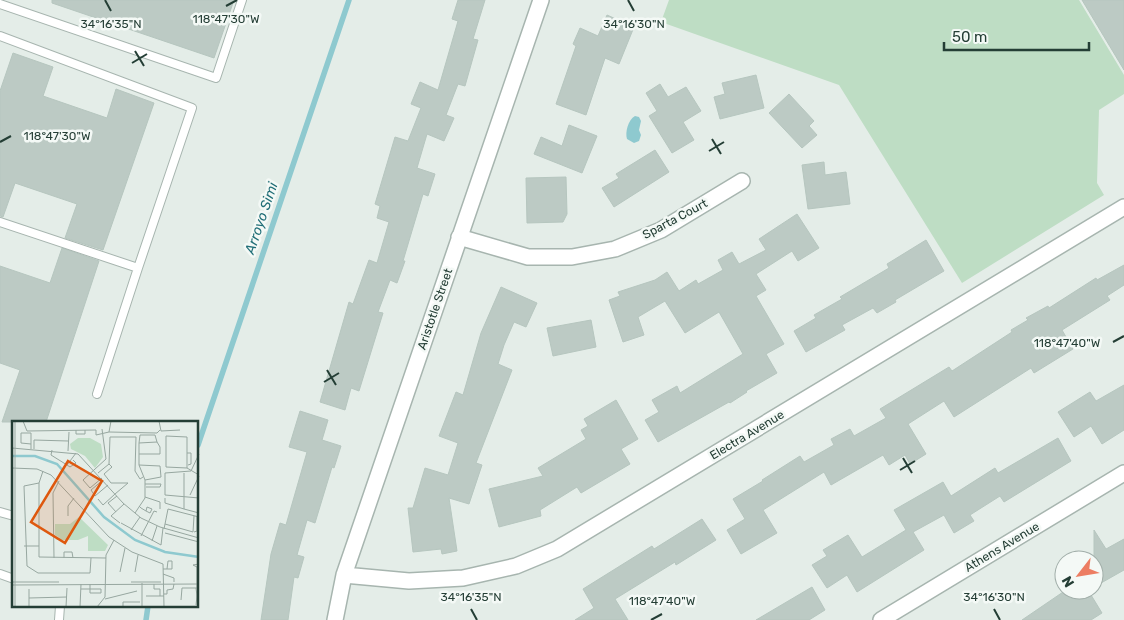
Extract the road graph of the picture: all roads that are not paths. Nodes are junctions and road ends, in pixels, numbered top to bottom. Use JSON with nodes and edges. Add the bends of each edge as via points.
{"nodes":[{"id":1,"x":242,"y":0,"type":"edge"},
{"id":2,"x":541,"y":0,"type":"edge"},
{"id":3,"x":0,"y":4,"type":"edge"},
{"id":4,"x":0,"y":36,"type":"edge"},
{"id":5,"x":742,"y":181,"type":"dead end"},
{"id":6,"x":1124,"y":207,"type":"edge"},
{"id":7,"x":0,"y":222,"type":"edge"},
{"id":8,"x":459,"y":237,"type":"junction"},
{"id":9,"x":138,"y":268,"type":"junction"},
{"id":10,"x":97,"y":394,"type":"dead end"},
{"id":11,"x":1124,"y":473,"type":"edge"},
{"id":12,"x":0,"y":574,"type":"edge"},
{"id":13,"x":344,"y":575,"type":"junction"},
{"id":14,"x":12,"y":578,"type":"edge"},
{"id":15,"x":335,"y":620,"type":"edge"},
{"id":16,"x":881,"y":620,"type":"edge"}],
"edges":[{"from":1,"to":3,"type":"lane","via":[[216,78]]},
{"from":2,"to":8,"type":"street","name":"Aristotle Street"},
{"from":4,"to":9,"type":"lane","via":[[192,108]]},
{"from":5,"to":8,"type":"street","name":"Sparta Court","via":[[661,230],[615,249],[572,257],[528,257]]},
{"from":6,"to":13,"type":"street","name":"Electra Avenue","via":[[557,549],[516,566],[463,578],[409,581]]},
{"from":7,"to":9,"type":"lane"},
{"from":8,"to":13,"type":"street","name":"Aristotle Street"},
{"from":9,"to":10,"type":"lane"},
{"from":11,"to":16,"type":"street","name":"Athens Avenue"},
{"from":12,"to":14,"type":"lane"},
{"from":13,"to":15,"type":"street","name":"Aristotle Street"}]}
